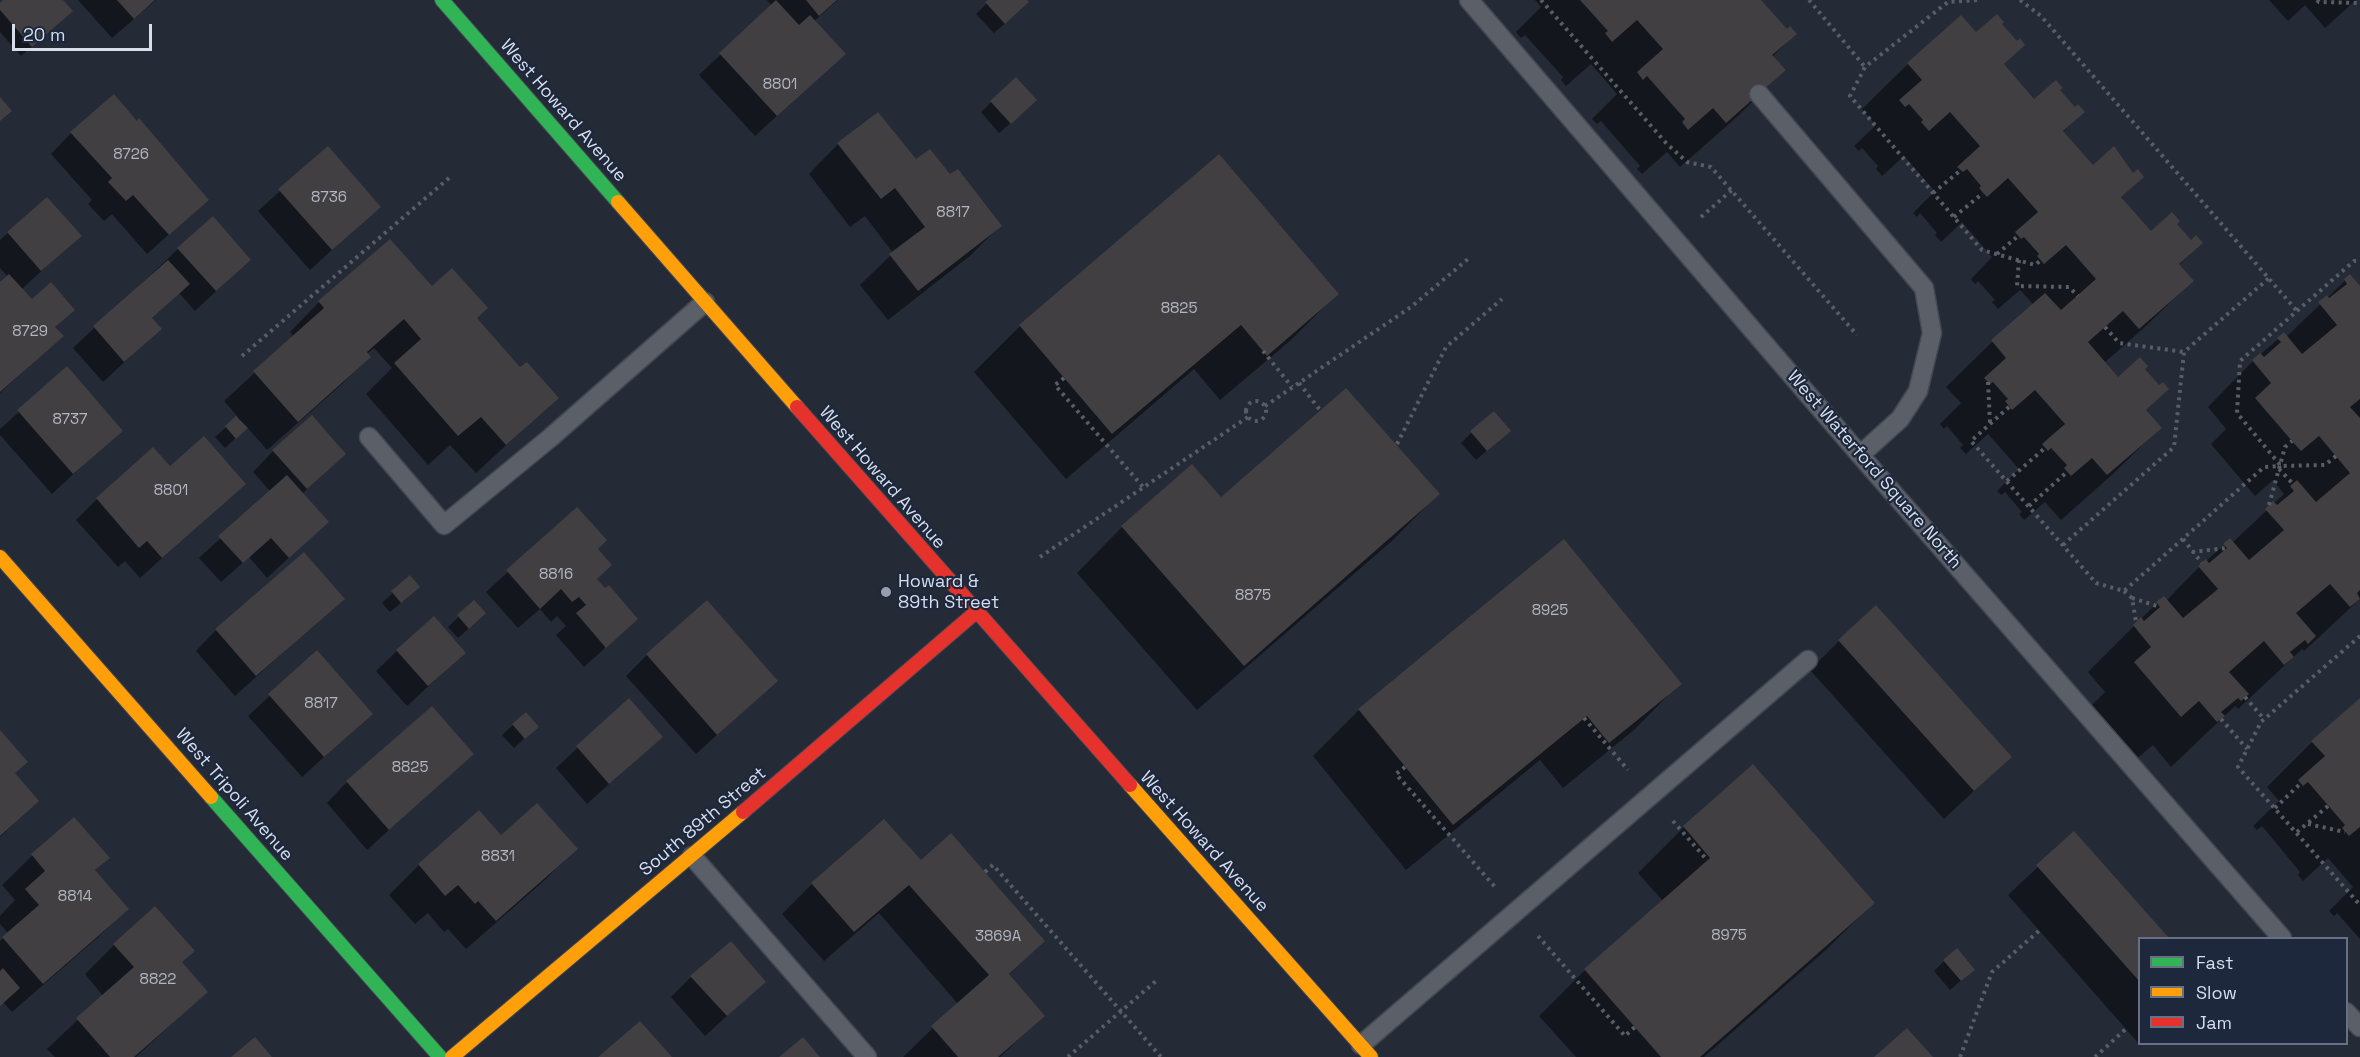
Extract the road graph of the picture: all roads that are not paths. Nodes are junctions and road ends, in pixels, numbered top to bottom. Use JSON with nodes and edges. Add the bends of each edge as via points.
{"nodes":[{"id":1,"x":442,"y":0,"type":"edge"},
{"id":2,"x":1469,"y":0,"type":"edge"},
{"id":3,"x":1759,"y":94,"type":"dead end"},
{"id":4,"x":705,"y":302,"type":"junction"},
{"id":5,"x":369,"y":437,"type":"dead end"},
{"id":6,"x":1860,"y":455,"type":"junction"},
{"id":7,"x":0,"y":557,"type":"edge"},
{"id":8,"x":976,"y":612,"type":"junction"},
{"id":9,"x":1808,"y":660,"type":"dead end"},
{"id":10,"x":692,"y":856,"type":"junction"},
{"id":11,"x":2280,"y":937,"type":"edge"},
{"id":12,"x":2348,"y":1014,"type":"edge"},
{"id":13,"x":2360,"y":1027,"type":"edge"},
{"id":14,"x":1366,"y":1051,"type":"edge"},
{"id":15,"x":440,"y":1057,"type":"edge"},
{"id":16,"x":452,"y":1057,"type":"edge"},
{"id":17,"x":867,"y":1057,"type":"edge"}],
"edges":[{"from":1,"to":4,"type":"street","name":"West Howard Avenue"},
{"from":2,"to":6,"type":"lane","name":"West Waterford Square North"},
{"from":3,"to":6,"type":"lane","via":[[1924,288],[1932,333],[1918,391],[1900,419]]},
{"from":4,"to":5,"type":"lane","via":[[444,525]]},
{"from":4,"to":8,"type":"street","name":"West Howard Avenue"},
{"from":6,"to":11,"type":"lane","name":"West Waterford Square North"},
{"from":7,"to":15,"type":"street","name":"West Tripoli Avenue"},
{"from":8,"to":10,"type":"street","name":"South 89th Street"},
{"from":8,"to":14,"type":"street","name":"West Howard Avenue"},
{"from":9,"to":14,"type":"lane"},
{"from":10,"to":16,"type":"street","name":"South 89th Street"},
{"from":10,"to":17,"type":"lane"},
{"from":12,"to":13,"type":"lane"}]}
